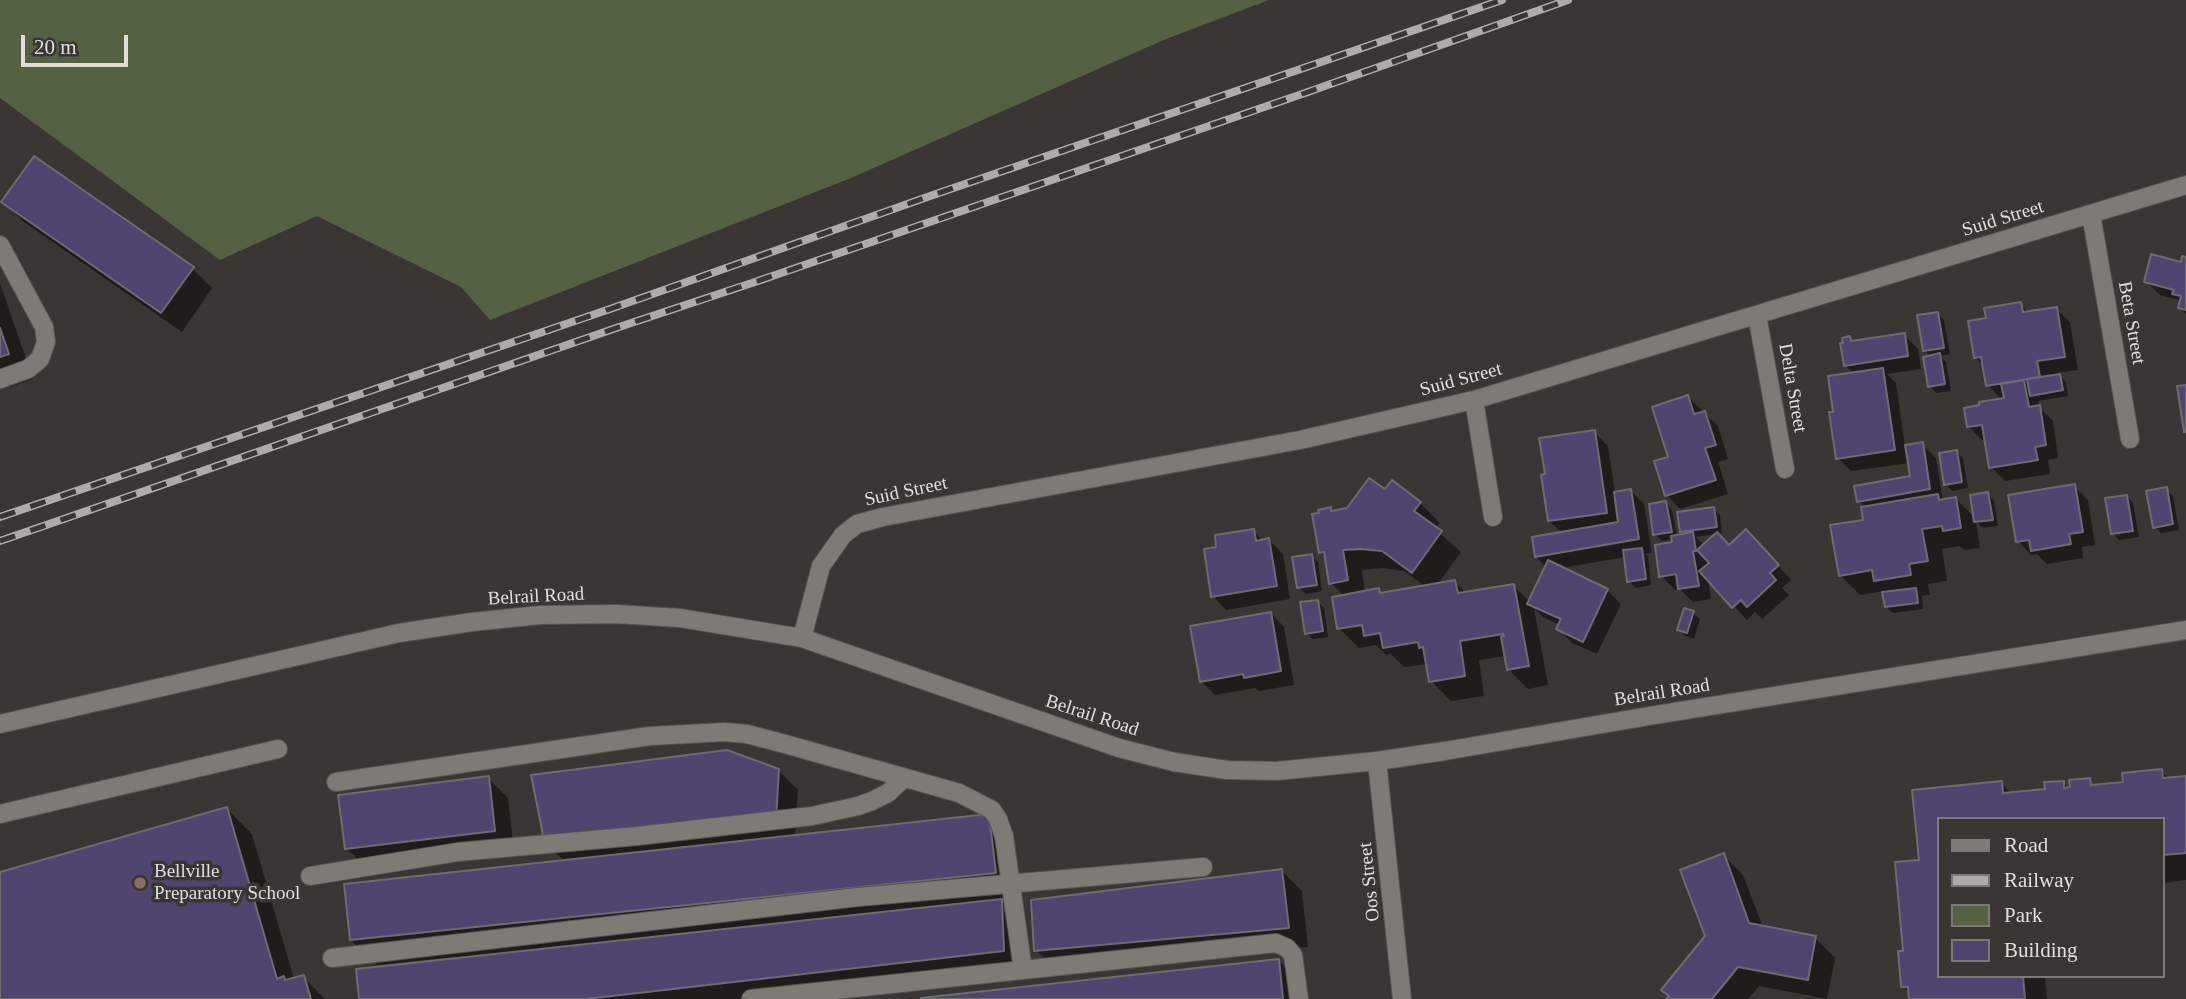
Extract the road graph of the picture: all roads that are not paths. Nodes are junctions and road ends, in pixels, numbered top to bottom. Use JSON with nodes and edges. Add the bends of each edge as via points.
{"nodes":[{"id":1,"x":2186,"y":185,"type":"edge"},
{"id":2,"x":2091,"y":215,"type":"junction"},
{"id":3,"x":0,"y":245,"type":"edge"},
{"id":4,"x":1757,"y":316,"type":"junction"},
{"id":5,"x":0,"y":379,"type":"edge"},
{"id":6,"x":1474,"y":400,"type":"junction"},
{"id":7,"x":2130,"y":439,"type":"dead end"},
{"id":8,"x":1785,"y":469,"type":"dead end"},
{"id":9,"x":1493,"y":517,"type":"dead end"},
{"id":10,"x":2186,"y":630,"type":"edge"},
{"id":11,"x":803,"y":638,"type":"junction"},
{"id":12,"x":0,"y":724,"type":"edge"},
{"id":13,"x":278,"y":749,"type":"dead end"},
{"id":14,"x":1377,"y":761,"type":"junction"},
{"id":15,"x":904,"y":778,"type":"junction"},
{"id":16,"x":336,"y":782,"type":"dead end"},
{"id":17,"x":0,"y":814,"type":"edge"},
{"id":18,"x":1203,"y":867,"type":"dead end"},
{"id":19,"x":310,"y":876,"type":"dead end"},
{"id":20,"x":1011,"y":884,"type":"junction"},
{"id":21,"x":332,"y":958,"type":"dead end"},
{"id":22,"x":1023,"y":970,"type":"junction"},
{"id":23,"x":751,"y":999,"type":"edge"},
{"id":24,"x":1299,"y":999,"type":"edge"},
{"id":25,"x":1402,"y":999,"type":"edge"}],
"edges":[{"from":1,"to":2,"type":"street","name":"Suid Street"},
{"from":2,"to":4,"type":"street","name":"Suid Street"},
{"from":2,"to":7,"type":"street","name":"Beta Street"},
{"from":3,"to":5,"type":"street","via":[[44,327],[46,342],[40,359],[28,369]]},
{"from":4,"to":6,"type":"street","name":"Suid Street"},
{"from":4,"to":8,"type":"street","name":"Delta Street"},
{"from":6,"to":9,"type":"street"},
{"from":6,"to":11,"type":"street","name":"Suid Street","via":[[1300,440],[857,524],[821,566]]},
{"from":10,"to":14,"type":"street","name":"Belrail Road"},
{"from":11,"to":12,"type":"street","name":"Belrail Road","via":[[680,618],[629,615],[486,620],[399,633]]},
{"from":11,"to":14,"type":"street","name":"Belrail Road","via":[[1119,748],[1174,762],[1277,771]]},
{"from":13,"to":17,"type":"street"},
{"from":14,"to":25,"type":"street","name":"Oos Street"},
{"from":15,"to":16,"type":"street","via":[[747,734],[725,732],[650,736]]},
{"from":15,"to":19,"type":"street","via":[[872,801],[812,816],[458,852]]},
{"from":15,"to":20,"type":"street","via":[[958,793],[992,810],[1004,836]]},
{"from":18,"to":20,"type":"street"},
{"from":20,"to":21,"type":"street","via":[[858,897]]},
{"from":20,"to":22,"type":"street"},
{"from":22,"to":23,"type":"street"},
{"from":22,"to":24,"type":"street","via":[[1276,943],[1293,955]]}]}
